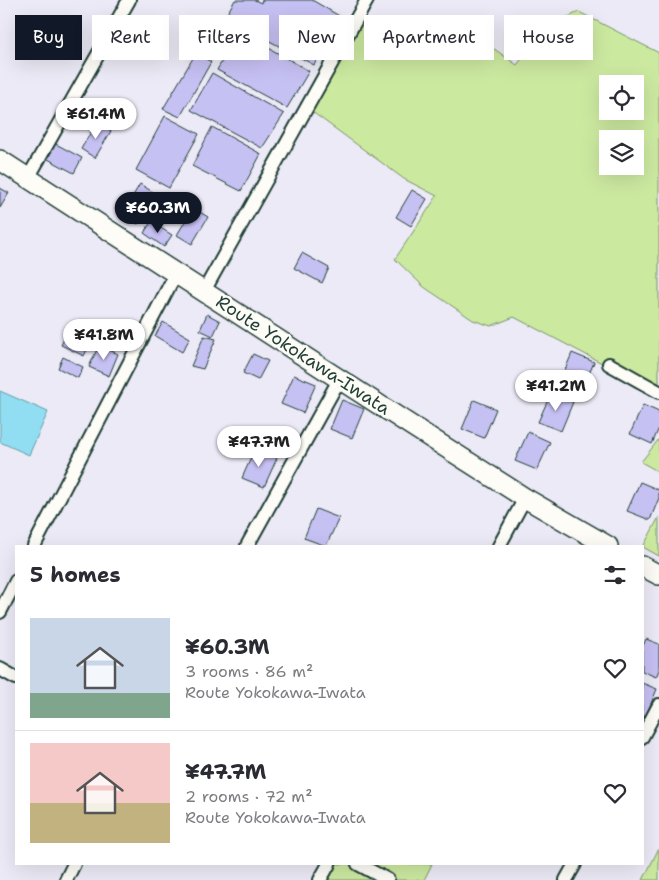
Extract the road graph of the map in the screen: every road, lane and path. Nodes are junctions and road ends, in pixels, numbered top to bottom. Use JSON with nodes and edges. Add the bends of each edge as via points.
{"nodes":[{"id":1,"x":128,"y":0,"type":"edge"},
{"id":2,"x":367,"y":0,"type":"edge"},
{"id":3,"x":0,"y":160,"type":"edge"},
{"id":4,"x":28,"y":178,"type":"junction"},
{"id":5,"x":176,"y":273,"type":"junction"},
{"id":6,"x":204,"y":291,"type":"junction"},
{"id":7,"x":609,"y":364,"type":"dead end"},
{"id":8,"x":339,"y":380,"type":"junction"},
{"id":9,"x":659,"y":392,"type":"edge"},
{"id":10,"x":525,"y":498,"type":"junction"},
{"id":11,"x":35,"y":545,"type":"edge"},
{"id":12,"x":248,"y":545,"type":"edge"},
{"id":13,"x":501,"y":545,"type":"edge"},
{"id":14,"x":606,"y":545,"type":"edge"},
{"id":15,"x":644,"y":567,"type":"edge"},
{"id":16,"x":659,"y":575,"type":"edge"},
{"id":17,"x":15,"y":582,"type":"edge"},
{"id":18,"x":0,"y":612,"type":"edge"},
{"id":19,"x":0,"y":669,"type":"edge"},
{"id":20,"x":15,"y":677,"type":"edge"},
{"id":21,"x":659,"y":705,"type":"edge"},
{"id":22,"x":644,"y":733,"type":"edge"},
{"id":23,"x":74,"y":865,"type":"edge"},
{"id":24,"x":328,"y":865,"type":"edge"},
{"id":25,"x":360,"y":865,"type":"edge"},
{"id":26,"x":574,"y":865,"type":"edge"},
{"id":27,"x":66,"y":880,"type":"edge"},
{"id":28,"x":320,"y":880,"type":"edge"},
{"id":29,"x":388,"y":880,"type":"edge"},
{"id":30,"x":566,"y":880,"type":"edge"}],
"edges":[{"from":1,"to":4,"type":"street"},
{"from":2,"to":6,"type":"street"},
{"from":3,"to":4,"type":"main road","name":"Route Yokokawa-Iwata"},
{"from":4,"to":5,"type":"main road","name":"Route Yokokawa-Iwata"},
{"from":5,"to":6,"type":"main road","name":"Route Yokokawa-Iwata"},
{"from":5,"to":11,"type":"street"},
{"from":6,"to":8,"type":"main road","name":"Route Yokokawa-Iwata"},
{"from":7,"to":9,"type":"street"},
{"from":8,"to":10,"type":"main road","name":"Route Yokokawa-Iwata"},
{"from":8,"to":12,"type":"street"},
{"from":10,"to":13,"type":"street"},
{"from":10,"to":14,"type":"main road","name":"Route Yokokawa-Iwata"},
{"from":15,"to":16,"type":"main road"},
{"from":17,"to":18,"type":"street"},
{"from":19,"to":20,"type":"street"},
{"from":21,"to":22,"type":"street"},
{"from":23,"to":27,"type":"street"},
{"from":24,"to":28,"type":"street"},
{"from":25,"to":29,"type":"street"},
{"from":26,"to":30,"type":"street"}]}
